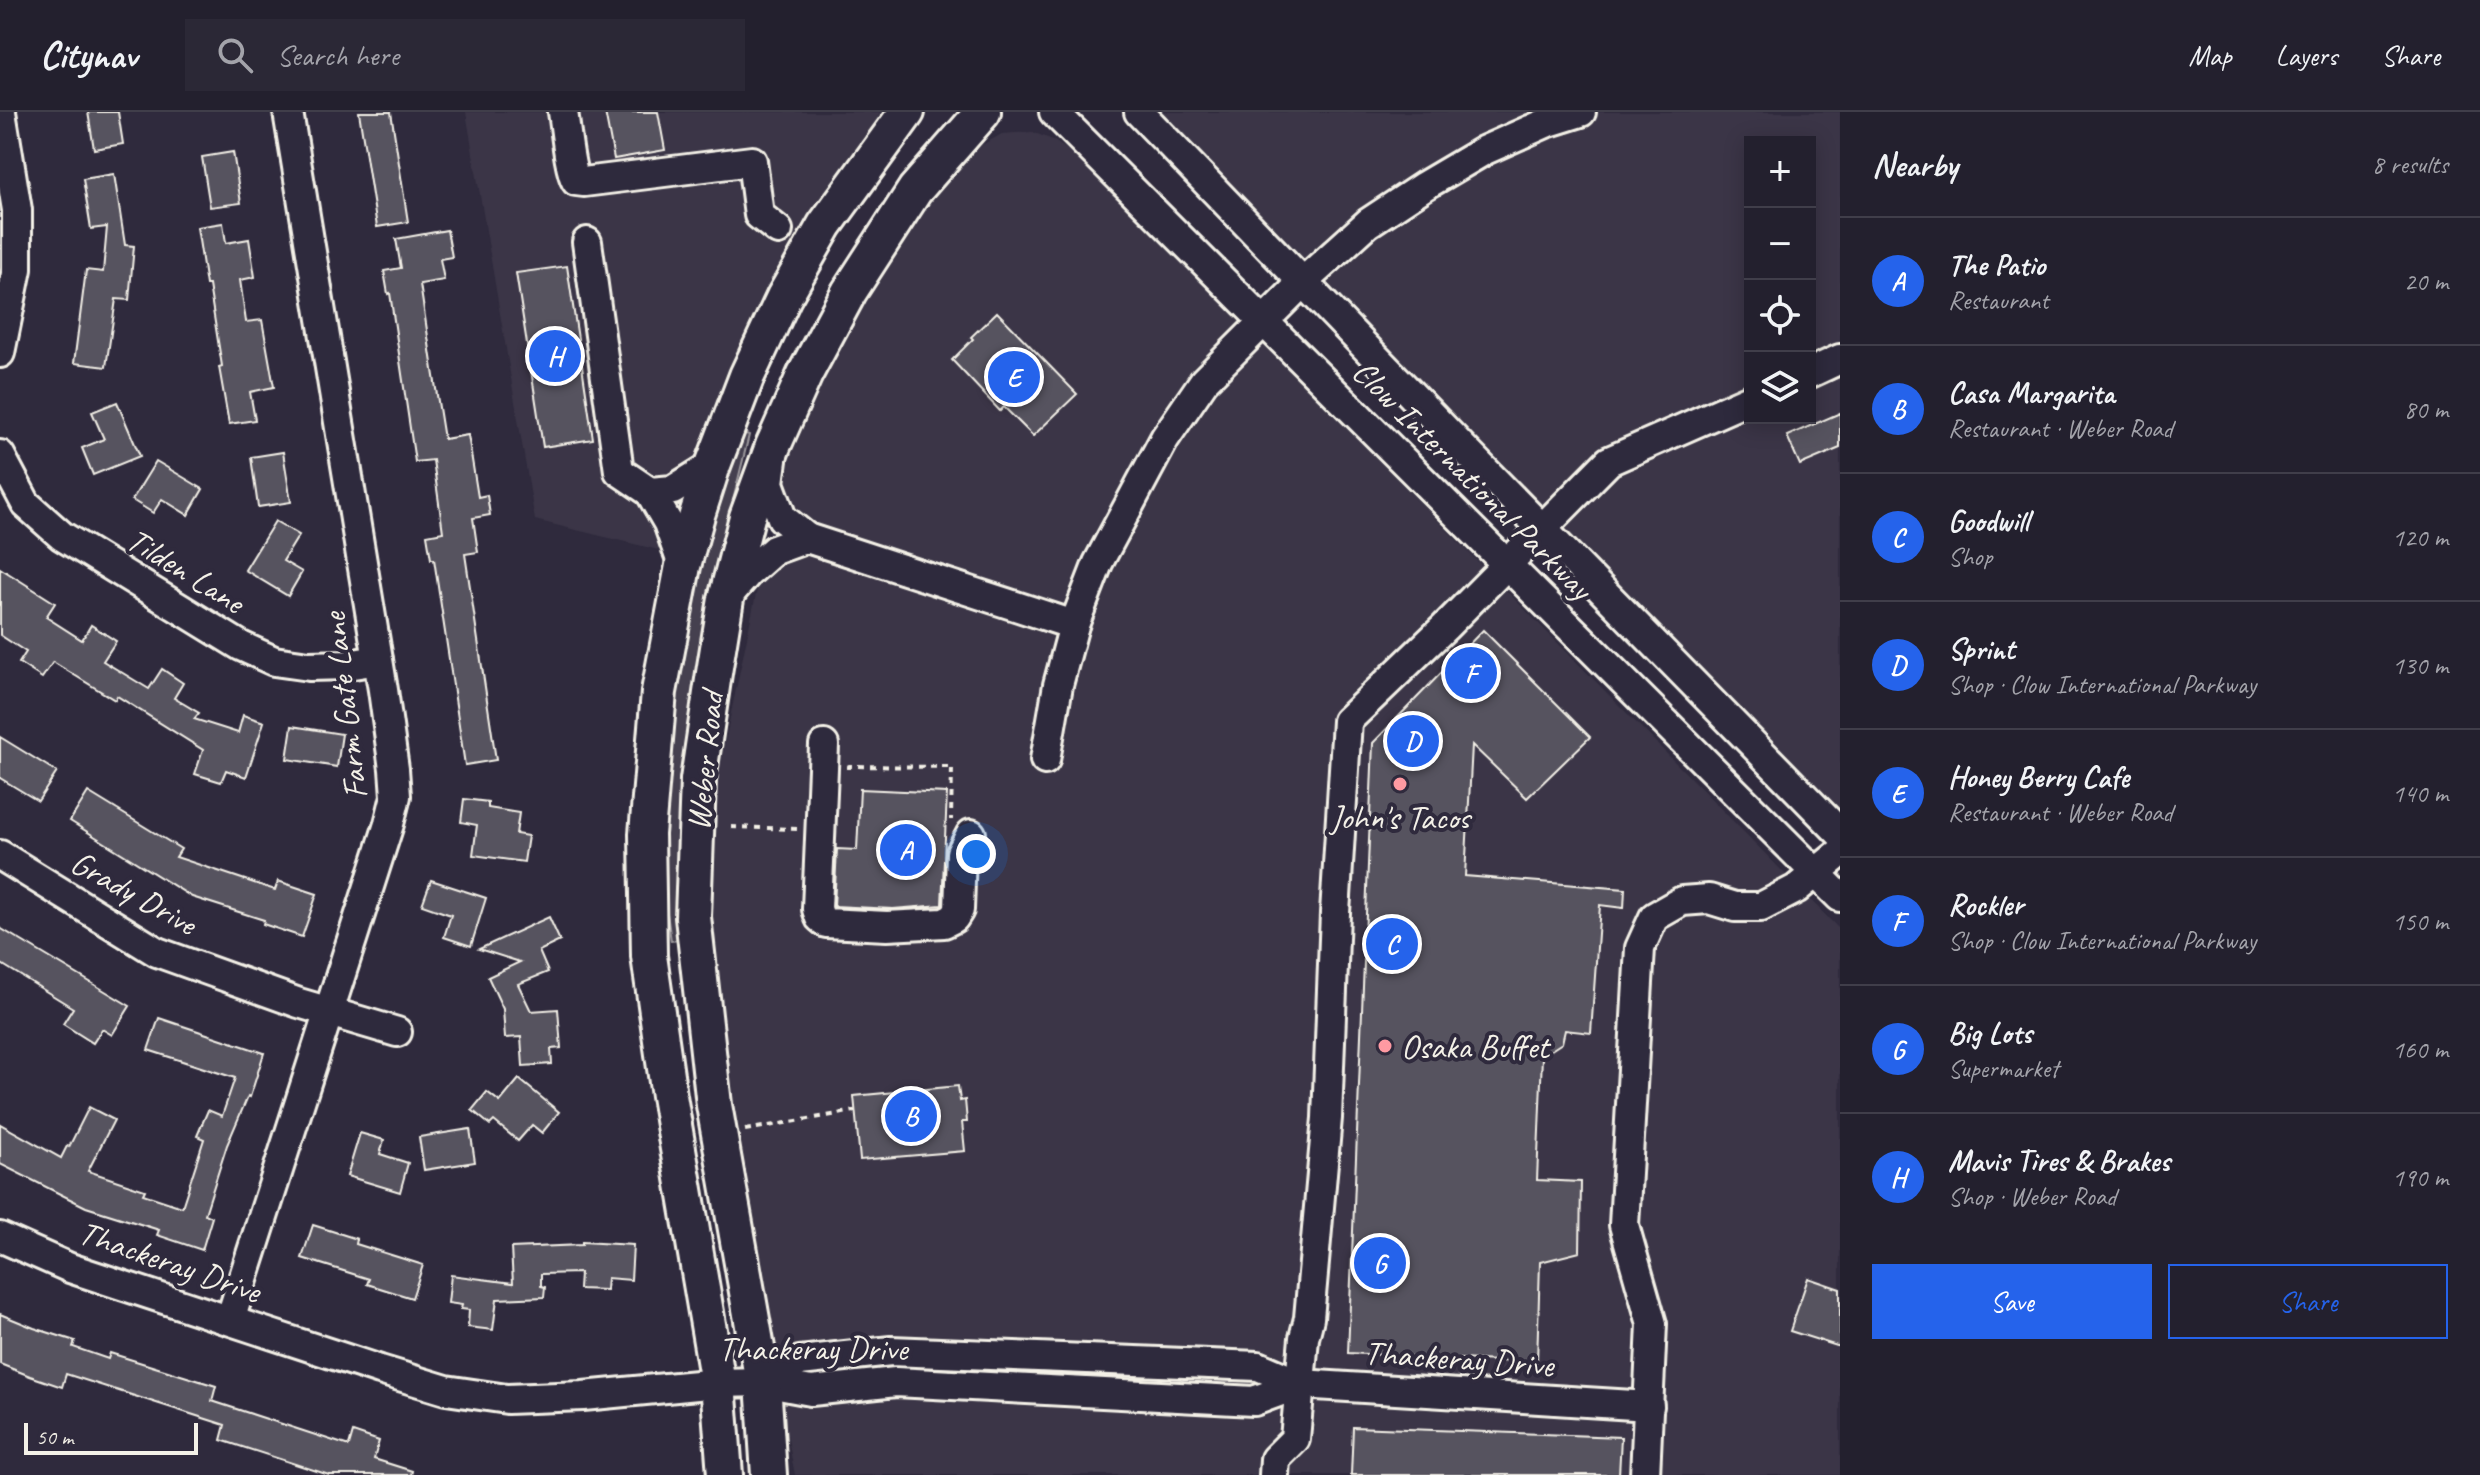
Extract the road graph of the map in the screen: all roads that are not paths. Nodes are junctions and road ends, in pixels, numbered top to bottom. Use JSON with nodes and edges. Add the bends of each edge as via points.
{"nodes":[{"id":1,"x":1,"y":112,"type":"edge"},
{"id":2,"x":288,"y":112,"type":"edge"},
{"id":3,"x":563,"y":112,"type":"edge"},
{"id":4,"x":983,"y":112,"type":"edge"},
{"id":5,"x":1054,"y":112,"type":"edge"},
{"id":6,"x":1139,"y":112,"type":"edge"},
{"id":7,"x":1581,"y":112,"type":"edge"},
{"id":8,"x":902,"y":116,"type":"edge"},
{"id":9,"x":778,"y":230,"type":"dead end"},
{"id":10,"x":587,"y":242,"type":"dead end"},
{"id":11,"x":1303,"y":282,"type":"junction"},
{"id":12,"x":1263,"y":321,"type":"junction"},
{"id":13,"x":0,"y":353,"type":"edge"},
{"id":14,"x":1840,"y":359,"type":"edge"},
{"id":15,"x":1816,"y":370,"type":"edge"},
{"id":16,"x":1744,"y":402,"type":"edge"},
{"id":17,"x":773,"y":446,"type":"junction"},
{"id":18,"x":0,"y":455,"type":"edge"},
{"id":19,"x":713,"y":465,"type":"junction"},
{"id":20,"x":650,"y":492,"type":"junction"},
{"id":21,"x":1542,"y":529,"type":"junction"},
{"id":22,"x":807,"y":538,"type":"junction"},
{"id":23,"x":1507,"y":564,"type":"junction"},
{"id":24,"x":683,"y":566,"type":"junction"},
{"id":25,"x":726,"y":599,"type":"junction"},
{"id":26,"x":1074,"y":625,"type":"junction"},
{"id":27,"x":378,"y":660,"type":"junction"},
{"id":28,"x":824,"y":745,"type":"dead end"},
{"id":29,"x":1045,"y":760,"type":"dead end"},
{"id":30,"x":961,"y":829,"type":"road end"},
{"id":31,"x":1840,"y":833,"type":"edge"},
{"id":32,"x":1840,"y":853,"type":"edge"},
{"id":33,"x":0,"y":855,"type":"edge"},
{"id":34,"x":1816,"y":873,"type":"junction"},
{"id":35,"x":1840,"y":897,"type":"edge"},
{"id":36,"x":329,"y":1012,"type":"junction"},
{"id":37,"x":397,"y":1032,"type":"dead end"},
{"id":38,"x":0,"y":1237,"type":"edge"},
{"id":39,"x":230,"y":1320,"type":"junction"},
{"id":40,"x":763,"y":1382,"type":"junction"},
{"id":41,"x":718,"y":1383,"type":"junction"},
{"id":42,"x":1300,"y":1384,"type":"junction"},
{"id":43,"x":1649,"y":1406,"type":"junction"},
{"id":44,"x":725,"y":1475,"type":"edge"},
{"id":45,"x":769,"y":1475,"type":"edge"},
{"id":46,"x":1274,"y":1475,"type":"edge"},
{"id":47,"x":1645,"y":1475,"type":"edge"}],
"edges":[{"from":1,"to":13,"type":"street","via":[[17,210],[17,269]]},
{"from":2,"to":27,"type":"street","name":"Farm Gate Lane"},
{"from":3,"to":9,"type":"street","via":[[576,181],[752,161],[759,215]]},
{"from":4,"to":17,"type":"main road","name":"Weber Road","via":[[915,190],[849,292]]},
{"from":5,"to":12,"type":"street","name":"Clow International Parkway"},
{"from":6,"to":11,"type":"street","name":"Clow International Parkway"},
{"from":7,"to":11,"type":"street","via":[[1485,150],[1424,186],[1368,223]]},
{"from":8,"to":19,"type":"main road","name":"Weber Road","via":[[825,225],[789,288]]},
{"from":10,"to":20,"type":"street","via":[[619,471]]},
{"from":11,"to":12,"type":"street"},
{"from":11,"to":21,"type":"street","name":"Clow International Parkway"},
{"from":12,"to":23,"type":"street","name":"Clow International Parkway"},
{"from":12,"to":26,"type":"street","via":[[1204,381],[1165,438],[1098,563]]},
{"from":14,"to":15,"type":"street"},
{"from":16,"to":21,"type":"street","via":[[1609,461]]},
{"from":17,"to":22,"type":"street","via":[[769,483],[775,500],[782,518]]},
{"from":17,"to":25,"type":"main road","name":"Weber Road","via":[[747,517]]},
{"from":18,"to":27,"type":"street","name":"Tilden Lane","via":[[26,504],[62,536],[241,646],[274,661],[309,666]]},
{"from":19,"to":20,"type":"street","via":[[673,490]]},
{"from":19,"to":24,"type":"main road","name":"Weber Road"},
{"from":20,"to":24,"type":"street"},
{"from":21,"to":23,"type":"street"},
{"from":21,"to":31,"type":"street","name":"Clow International Parkway"},
{"from":22,"to":25,"type":"street","via":[[774,550]]},
{"from":22,"to":26,"type":"street"},
{"from":23,"to":34,"type":"street","name":"Clow International Parkway"},
{"from":23,"to":42,"type":"street","via":[[1347,721],[1327,1118]]},
{"from":24,"to":41,"type":"main road","name":"Weber Road","via":[[659,692],[646,902],[669,1096]]},
{"from":25,"to":40,"type":"main road","name":"Weber Road","via":[[698,780],[693,917],[719,1135]]},
{"from":26,"to":29,"type":"street"},
{"from":27,"to":36,"type":"street","name":"Farm Gate Lane","via":[[396,796]]},
{"from":28,"to":30,"type":"street","via":[[817,909],[826,923],[944,923],[954,918],[959,910]]},
{"from":32,"to":34,"type":"street"},
{"from":33,"to":36,"type":"street","name":"Grady Drive","via":[[157,952]]},
{"from":34,"to":35,"type":"street","name":"Clow International Parkway"},
{"from":34,"to":43,"type":"street","via":[[1761,907],[1709,899],[1682,901],[1654,917],[1640,948],[1624,1225],[1652,1324]]},
{"from":36,"to":37,"type":"street","name":"Grady Drive"},
{"from":36,"to":39,"type":"street","name":"Farm Gate Lane"},
{"from":38,"to":39,"type":"street","name":"Thackeray Drive","via":[[70,1268]]},
{"from":39,"to":41,"type":"street","name":"Thackeray Drive","via":[[446,1390],[507,1399]]},
{"from":40,"to":41,"type":"street","name":"Thackeray Drive"},
{"from":40,"to":42,"type":"street","name":"Thackeray Drive","via":[[811,1391],[896,1382],[1254,1401]]},
{"from":40,"to":45,"type":"main road","name":"Weber Road"},
{"from":41,"to":44,"type":"main road","name":"Weber Road"},
{"from":42,"to":43,"type":"street","name":"Thackeray Drive"},
{"from":42,"to":46,"type":"street","via":[[1295,1439],[1275,1459]]},
{"from":43,"to":47,"type":"street"}]}
